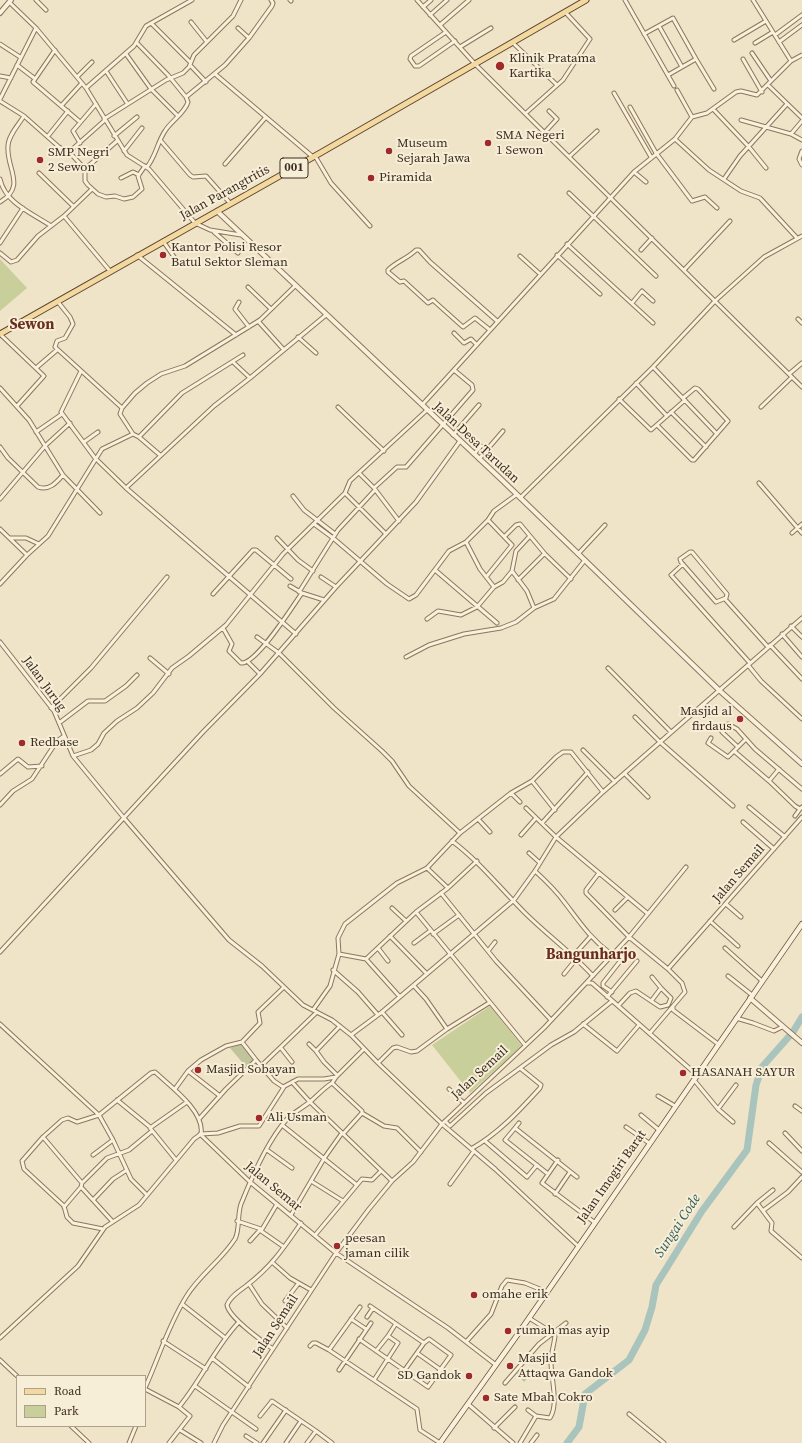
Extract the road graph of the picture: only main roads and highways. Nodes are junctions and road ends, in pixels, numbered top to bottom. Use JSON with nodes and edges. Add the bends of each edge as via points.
{"nodes":[{"id":1,"x":586,"y":0,"type":"edge"},
{"id":2,"x":0,"y":334,"type":"edge"},
{"id":3,"x":802,"y":924,"type":"edge"},
{"id":4,"x":440,"y":1443,"type":"edge"}],
"edges":[{"from":1,"to":2,"type":"main road","name":"Jalan Parangtritis","number":"001","via":[[315,157]]},
{"from":3,"to":4,"type":"main road","name":"Jalan Imogiri Barat"}]}
